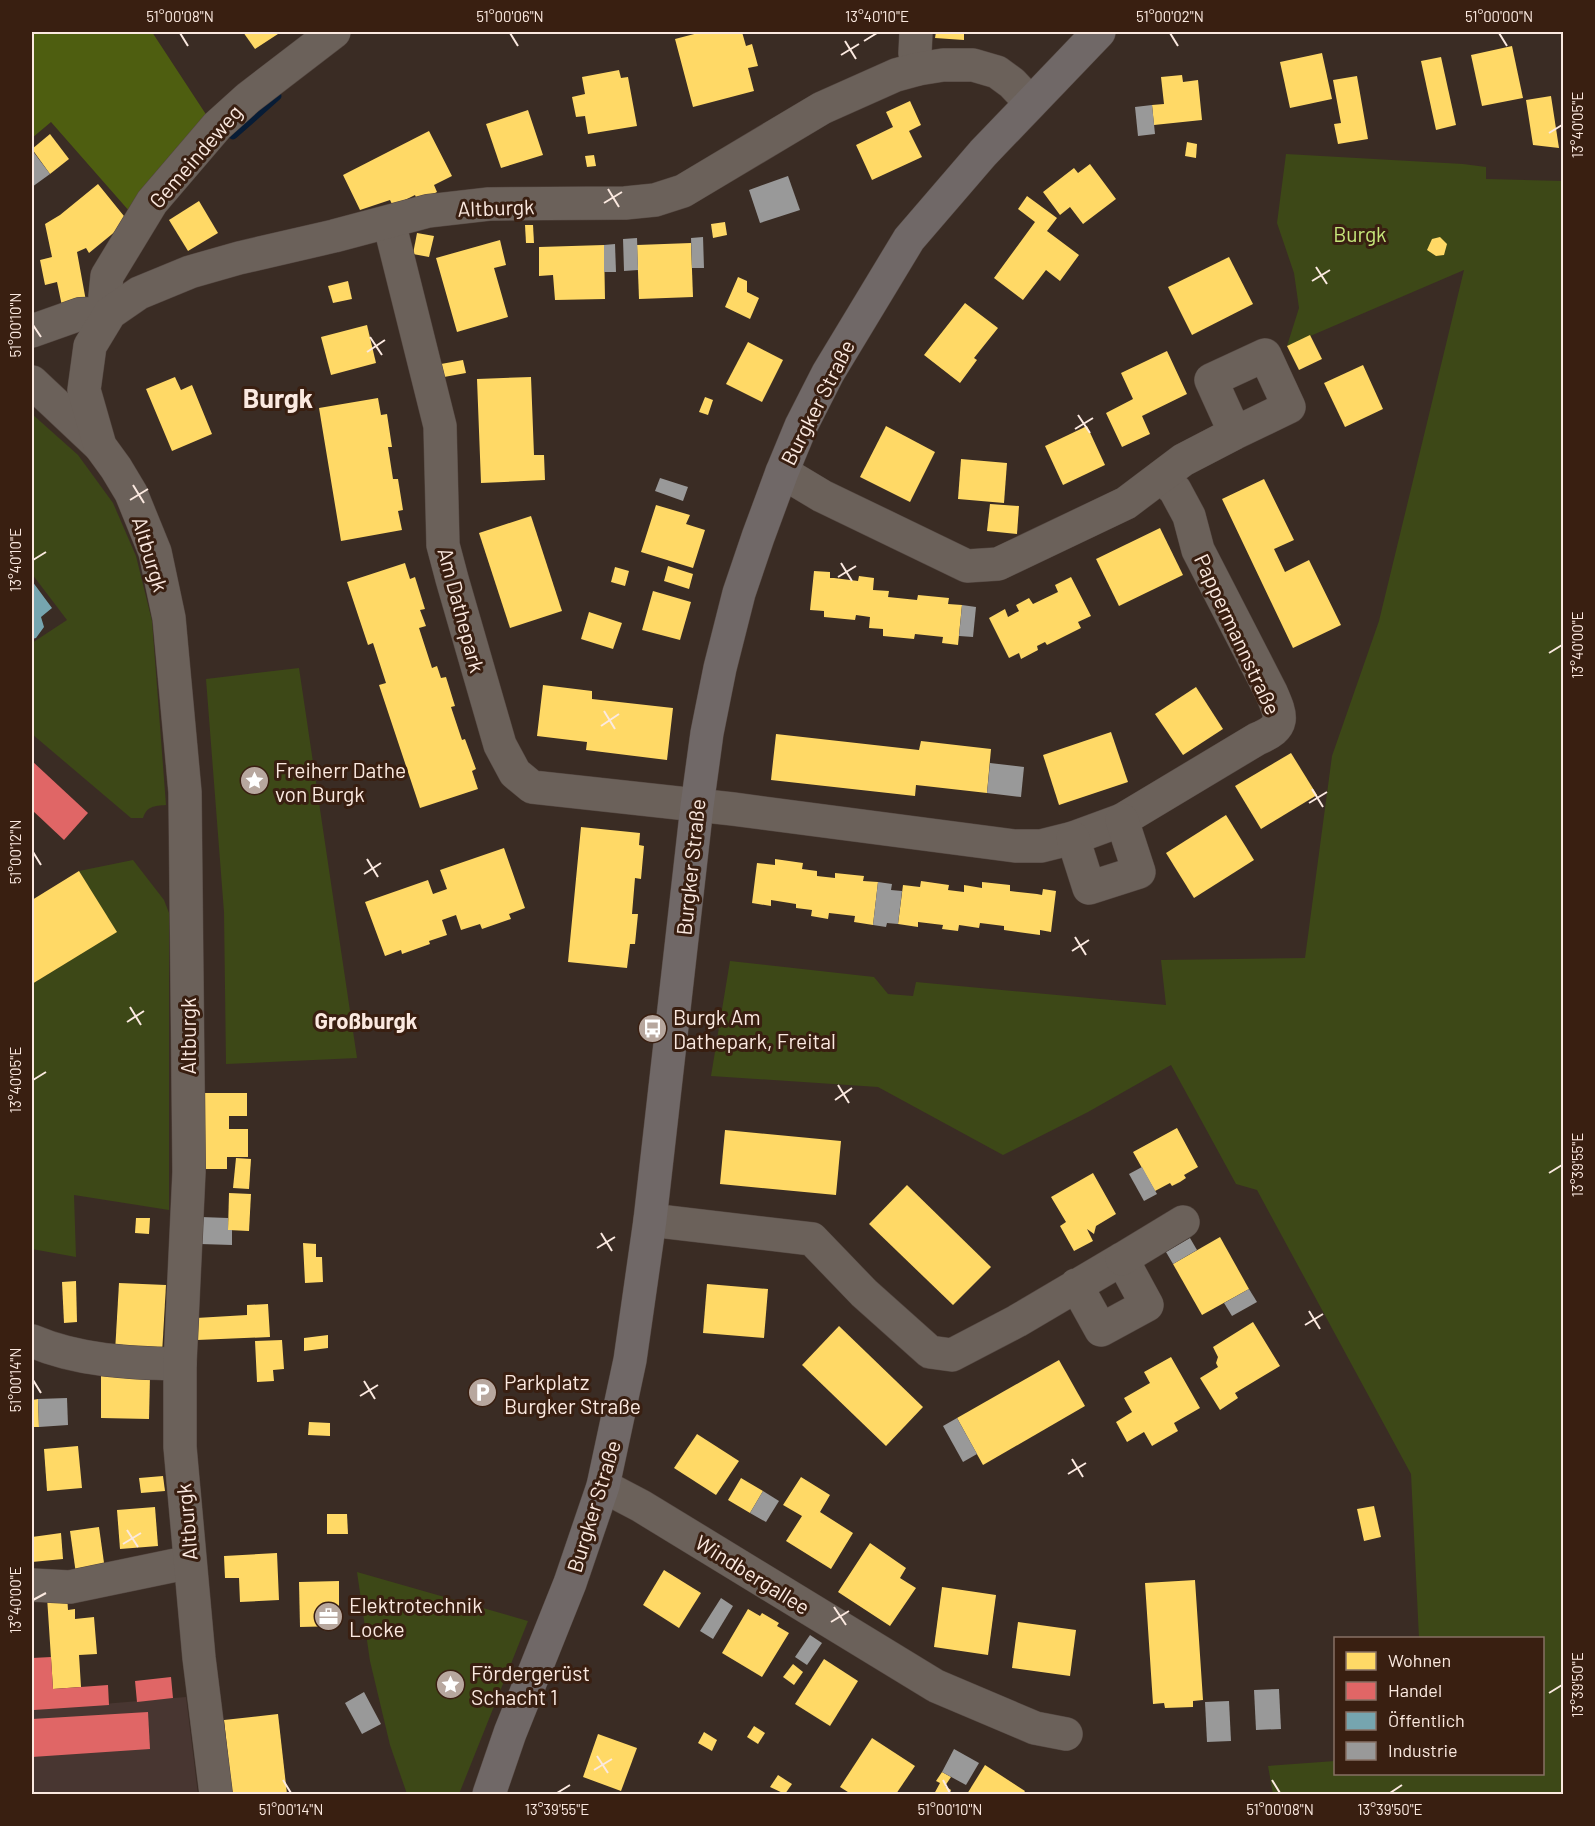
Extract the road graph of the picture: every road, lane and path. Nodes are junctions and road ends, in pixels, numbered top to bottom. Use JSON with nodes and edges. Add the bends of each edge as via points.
{"nodes":[{"id":1,"x":334,"y":32,"type":"edge"},
{"id":2,"x":916,"y":32,"type":"edge"},
{"id":3,"x":1099,"y":32,"type":"edge"},
{"id":4,"x":918,"y":69,"type":"junction"},
{"id":5,"x":1030,"y":102,"type":"junction"},
{"id":6,"x":389,"y":222,"type":"junction"},
{"id":7,"x":110,"y":313,"type":"junction"},
{"id":8,"x":32,"y":331,"type":"edge"},
{"id":9,"x":32,"y":382,"type":"edge"},
{"id":10,"x":1235,"y":433,"type":"dead end"},
{"id":11,"x":100,"y":446,"type":"junction"},
{"id":12,"x":782,"y":472,"type":"junction"},
{"id":13,"x":1161,"y":477,"type":"junction"},
{"id":14,"x":697,"y":806,"type":"junction"},
{"id":15,"x":1122,"y":820,"type":"junction"},
{"id":16,"x":1073,"y":838,"type":"junction"},
{"id":17,"x":650,"y":1220,"type":"junction"},
{"id":18,"x":1183,"y":1222,"type":"dead end"},
{"id":19,"x":1122,"y":1259,"type":"junction"},
{"id":20,"x":1076,"y":1285,"type":"junction"},
{"id":21,"x":32,"y":1341,"type":"edge"},
{"id":22,"x":180,"y":1364,"type":"junction"},
{"id":23,"x":603,"y":1486,"type":"junction"},
{"id":24,"x":190,"y":1564,"type":"junction"},
{"id":25,"x":32,"y":1585,"type":"edge"},
{"id":26,"x":1066,"y":1734,"type":"dead end"},
{"id":27,"x":216,"y":1794,"type":"edge"},
{"id":28,"x":489,"y":1794,"type":"edge"}],
"edges":[{"from":1,"to":7,"type":"street","name":"Gemeindeweg","via":[[217,126],[152,202],[107,276],[105,296]]},
{"from":2,"to":4,"type":"street"},
{"from":3,"to":5,"type":"main road","name":"Burgker Straße"},
{"from":4,"to":5,"type":"street","name":"Altburgk","via":[[973,65],[998,72]]},
{"from":4,"to":6,"type":"street","name":"Altburgk","via":[[822,108],[687,189],[655,200],[489,204],[428,211]]},
{"from":5,"to":12,"type":"main road","name":"Burgker Straße","via":[[909,239],[828,373]]},
{"from":6,"to":7,"type":"street","name":"Altburgk","via":[[190,272],[139,293]]},
{"from":6,"to":14,"type":"street","name":"Am Dathepark","via":[[440,426],[445,552],[500,745],[514,773],[532,787]]},
{"from":7,"to":8,"type":"street","via":[[80,314]]},
{"from":7,"to":11,"type":"street","name":"Altburgk","via":[[90,346],[84,390]]},
{"from":9,"to":11,"type":"street"},
{"from":10,"to":13,"type":"street","via":[[1183,460]]},
{"from":11,"to":22,"type":"street","name":"Altburgk","via":[[131,494],[155,552],[169,618],[185,792],[189,1172]]},
{"from":12,"to":13,"type":"street","via":[[822,496],[967,566],[998,564],[1126,503]]},
{"from":12,"to":14,"type":"main road","name":"Burgker Straße","via":[[739,593],[707,733]]},
{"from":13,"to":15,"type":"street","name":"Pappermannstraße","via":[[1176,490],[1190,516],[1198,550],[1271,692],[1280,723],[1270,733]]},
{"from":14,"to":16,"type":"street","name":"Pappermannstraße","via":[[1015,846],[1041,846]]},
{"from":14,"to":17,"type":"main road","name":"Burgker Straße"},
{"from":15,"to":16,"type":"street","name":"Pappermannstraße"},
{"from":15,"to":16,"type":"street","via":[[1139,872],[1089,888]]},
{"from":17,"to":20,"type":"street","via":[[812,1239],[864,1293],[930,1352],[952,1355]]},
{"from":17,"to":23,"type":"main road","name":"Burgker Straße","via":[[630,1360]]},
{"from":18,"to":19,"type":"street"},
{"from":19,"to":20,"type":"street"},
{"from":19,"to":20,"type":"street","via":[[1147,1305],[1101,1330]]},
{"from":21,"to":22,"type":"street","via":[[91,1359]]},
{"from":22,"to":24,"type":"street","name":"Altburgk","via":[[180,1447]]},
{"from":23,"to":26,"type":"street","name":"Windbergallee","via":[[936,1686],[1035,1728]]},
{"from":23,"to":28,"type":"main road","name":"Burgker Straße"},
{"from":24,"to":25,"type":"street","via":[[70,1587]]},
{"from":24,"to":27,"type":"street","name":"Altburgk"}]}
